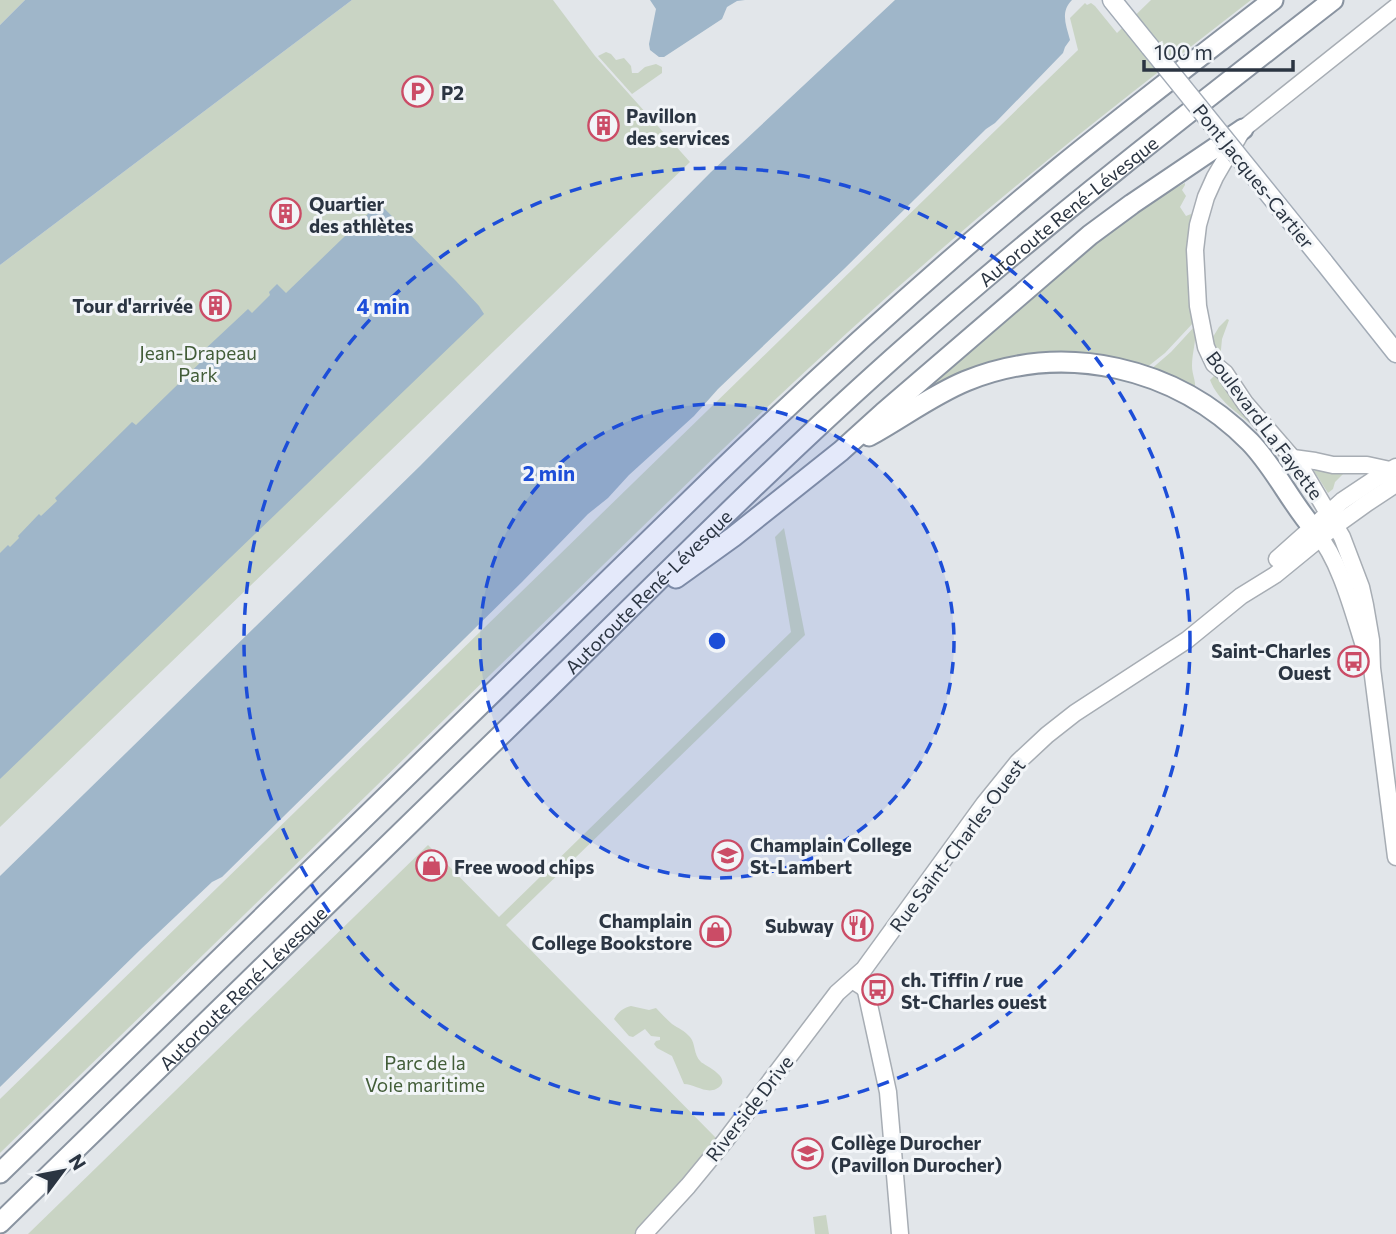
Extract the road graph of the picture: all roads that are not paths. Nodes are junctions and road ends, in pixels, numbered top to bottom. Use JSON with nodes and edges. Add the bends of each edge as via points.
{"nodes":[{"id":1,"x":1112,"y":0,"type":"edge"},
{"id":2,"x":1273,"y":0,"type":"edge"},
{"id":3,"x":1333,"y":0,"type":"edge"},
{"id":4,"x":1341,"y":0,"type":"edge"},
{"id":5,"x":1396,"y":7,"type":"edge"},
{"id":6,"x":1294,"y":30,"type":"junction"},
{"id":7,"x":1243,"y":129,"type":"junction"},
{"id":8,"x":1396,"y":353,"type":"edge"},
{"id":9,"x":841,"y":451,"type":"junction"},
{"id":10,"x":1293,"y":458,"type":"junction"},
{"id":11,"x":1394,"y":474,"type":"edge"},
{"id":12,"x":1331,"y":519,"type":"junction"},
{"id":13,"x":1317,"y":533,"type":"junction"},
{"id":14,"x":622,"y":617,"type":"junction"},
{"id":15,"x":1372,"y":668,"type":"junction"},
{"id":16,"x":1396,"y":857,"type":"edge"},
{"id":17,"x":852,"y":980,"type":"junction"},
{"id":18,"x":0,"y":1173,"type":"edge"},
{"id":19,"x":0,"y":1223,"type":"edge"},
{"id":20,"x":644,"y":1234,"type":"edge"},
{"id":21,"x":900,"y":1234,"type":"edge"}],
"edges":[{"from":1,"to":8,"type":"main road","name":"Pont Jacques-Cartier","bridge":true},
{"from":2,"to":18,"type":"highway","name":"Autoroute René-Lévesque","via":[[1063,165],[828,369]]},
{"from":3,"to":6,"type":"highway","name":"Autoroute René-Lévesque"},
{"from":4,"to":6,"type":"highway"},
{"from":5,"to":7,"type":"street","name":"Boulevard La Fayette"},
{"from":6,"to":14,"type":"highway","name":"Autoroute René-Lévesque","via":[[1108,175],[956,302]]},
{"from":7,"to":9,"type":"highway","via":[[1090,236]]},
{"from":7,"to":10,"type":"street","name":"Boulevard La Fayette","via":[[1210,187],[1200,216],[1195,250],[1198,306],[1204,342],[1214,363]]},
{"from":9,"to":13,"type":"highway","via":[[945,390],[983,374],[1039,363],[1105,365],[1162,382],[1226,421],[1264,457]]},
{"from":9,"to":14,"type":"highway"},
{"from":10,"to":11,"type":"street","via":[[1367,465]]},
{"from":10,"to":12,"type":"street","name":"Boulevard La Fayette"},
{"from":11,"to":12,"type":"street","name":"Rue Saint-Charles Ouest","via":[[1367,503]]},
{"from":12,"to":13,"type":"street","name":"Rue Saint-Charles Ouest"},
{"from":12,"to":15,"type":"street","name":"Boulevard La Fayette","via":[[1362,592]]},
{"from":13,"to":15,"type":"street","name":"Boulevard La Fayette","via":[[1340,577]]},
{"from":13,"to":17,"type":"street","name":"Rue Saint-Charles Ouest","via":[[1269,567],[1187,640],[1075,713],[1026,754]]},
{"from":14,"to":19,"type":"highway","name":"Autoroute René-Lévesque"},
{"from":15,"to":16,"type":"street","name":"Boulevard La Fayette"},
{"from":17,"to":20,"type":"street","name":"Riverside Drive","via":[[833,997],[704,1167]]},
{"from":17,"to":21,"type":"street","via":[[866,991],[885,1077]]}]}
